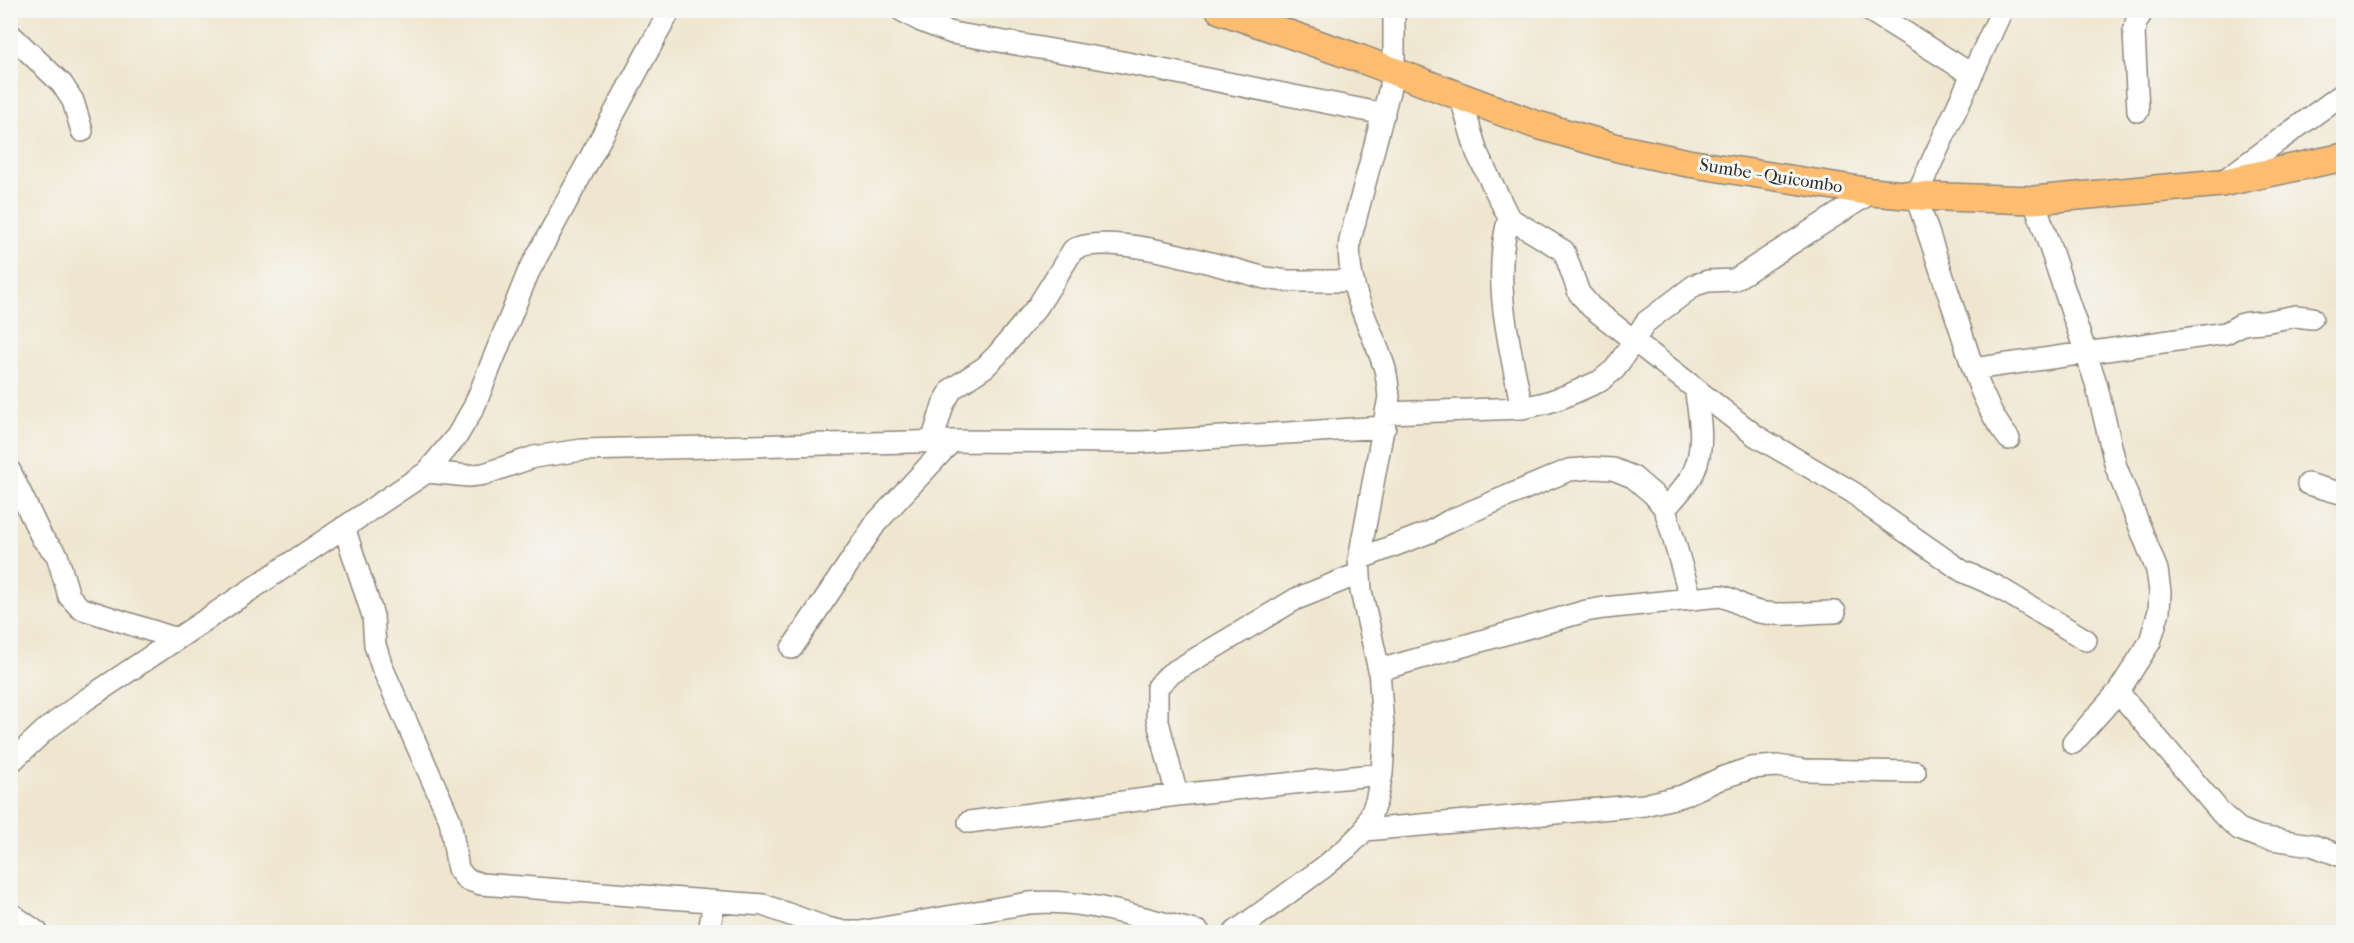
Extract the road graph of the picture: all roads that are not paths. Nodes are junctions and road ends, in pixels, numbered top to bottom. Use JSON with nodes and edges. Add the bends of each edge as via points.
{"nodes":[{"id":1,"x":670,"y":10,"type":"edge"},
{"id":2,"x":901,"y":10,"type":"edge"},
{"id":3,"x":1220,"y":10,"type":"edge"},
{"id":4,"x":1394,"y":10,"type":"edge"},
{"id":5,"x":1869,"y":10,"type":"edge"},
{"id":6,"x":2002,"y":10,"type":"edge"},
{"id":7,"x":2143,"y":10,"type":"edge"},
{"id":8,"x":10,"y":34,"type":"edge"},
{"id":9,"x":1394,"y":72,"type":"junction"},
{"id":10,"x":1971,"y":74,"type":"junction"},
{"id":11,"x":2343,"y":93,"type":"edge"},
{"id":12,"x":1460,"y":95,"type":"junction"},
{"id":13,"x":2138,"y":111,"type":"dead end"},
{"id":14,"x":1384,"y":114,"type":"junction"},
{"id":15,"x":82,"y":131,"type":"dead end"},
{"id":16,"x":2343,"y":157,"type":"edge"},
{"id":17,"x":2221,"y":183,"type":"junction"},
{"id":18,"x":1872,"y":192,"type":"junction"},
{"id":19,"x":1916,"y":196,"type":"junction"},
{"id":20,"x":2034,"y":200,"type":"junction"},
{"id":21,"x":1509,"y":218,"type":"junction"},
{"id":22,"x":1351,"y":281,"type":"junction"},
{"id":23,"x":2312,"y":318,"type":"dead end"},
{"id":24,"x":1634,"y":340,"type":"junction"},
{"id":25,"x":2085,"y":353,"type":"junction"},
{"id":26,"x":1973,"y":369,"type":"junction"},
{"id":27,"x":1695,"y":388,"type":"junction"},
{"id":28,"x":1521,"y":408,"type":"junction"},
{"id":29,"x":1386,"y":420,"type":"junction"},
{"id":30,"x":2009,"y":439,"type":"dead end"},
{"id":31,"x":942,"y":441,"type":"junction"},
{"id":32,"x":10,"y":471,"type":"edge"},
{"id":33,"x":427,"y":472,"type":"junction"},
{"id":34,"x":2308,"y":484,"type":"dead end"},
{"id":35,"x":2343,"y":494,"type":"edge"},
{"id":36,"x":1665,"y":509,"type":"junction"},
{"id":37,"x":345,"y":527,"type":"junction"},
{"id":38,"x":1359,"y":567,"type":"junction"},
{"id":39,"x":1691,"y":599,"type":"junction"},
{"id":40,"x":1835,"y":612,"type":"dead end"},
{"id":41,"x":177,"y":639,"type":"junction"},
{"id":42,"x":2086,"y":640,"type":"dead end"},
{"id":43,"x":792,"y":648,"type":"dead end"},
{"id":44,"x":1379,"y":670,"type":"junction"},
{"id":45,"x":2118,"y":692,"type":"junction"},
{"id":46,"x":2073,"y":743,"type":"dead end"},
{"id":47,"x":10,"y":763,"type":"edge"},
{"id":48,"x":1915,"y":772,"type":"dead end"},
{"id":49,"x":1382,"y":774,"type":"junction"},
{"id":50,"x":1177,"y":795,"type":"junction"},
{"id":51,"x":969,"y":822,"type":"dead end"},
{"id":52,"x":1365,"y":830,"type":"junction"},
{"id":53,"x":2343,"y":857,"type":"edge"},
{"id":54,"x":714,"y":902,"type":"junction"},
{"id":55,"x":10,"y":913,"type":"edge"},
{"id":56,"x":37,"y":933,"type":"edge"},
{"id":57,"x":709,"y":933,"type":"edge"},
{"id":58,"x":1199,"y":933,"type":"edge"},
{"id":59,"x":1235,"y":933,"type":"edge"}],
"edges":[{"from":1,"to":33,"type":"street","via":[[528,273],[474,407],[457,436]]},
{"from":2,"to":14,"type":"street","via":[[952,33]]},
{"from":3,"to":9,"type":"main road","name":"Sumbe - Quicombo"},
{"from":4,"to":9,"type":"street"},
{"from":5,"to":10,"type":"street"},
{"from":6,"to":10,"type":"street"},
{"from":7,"to":13,"type":"street","via":[[2134,32]]},
{"from":8,"to":15,"type":"street","via":[[62,84],[73,101]]},
{"from":9,"to":12,"type":"main road","name":"Sumbe - Quicombo"},
{"from":9,"to":14,"type":"street"},
{"from":10,"to":19,"type":"street"},
{"from":11,"to":17,"type":"street"},
{"from":12,"to":18,"type":"main road","name":"Sumbe - Quicombo","via":[[1534,124],[1618,148]]},
{"from":12,"to":21,"type":"street","via":[[1477,153]]},
{"from":14,"to":22,"type":"street","via":[[1350,240],[1347,260]]},
{"from":16,"to":17,"type":"main road","name":"Sumbe - Quicombo"},
{"from":17,"to":20,"type":"main road","name":"Sumbe - Quicombo"},
{"from":18,"to":19,"type":"main road","name":"Sumbe - Quicombo"},
{"from":18,"to":24,"type":"street","via":[[1734,280],[1695,285],[1651,317]]},
{"from":19,"to":20,"type":"main road","name":"Sumbe - Quicombo"},
{"from":19,"to":26,"type":"street"},
{"from":20,"to":25,"type":"street"},
{"from":21,"to":24,"type":"street","via":[[1564,251],[1584,301]]},
{"from":21,"to":28,"type":"street","via":[[1502,241],[1504,314]]},
{"from":22,"to":29,"type":"street","via":[[1386,371]]},
{"from":22,"to":31,"type":"street","via":[[1287,281],[1137,246],[1080,246],[1073,250],[1038,306],[997,355],[952,389],[943,405]]},
{"from":23,"to":25,"type":"street","via":[[2296,316],[2248,323],[2226,333]]},
{"from":24,"to":27,"type":"street"},
{"from":24,"to":28,"type":"street","via":[[1615,369],[1600,381],[1545,403]]},
{"from":25,"to":26,"type":"street"},
{"from":25,"to":45,"type":"street","via":[[2099,391],[2116,467],[2157,570],[2160,592],[2150,642]]},
{"from":26,"to":30,"type":"street","via":[[1989,408]]},
{"from":27,"to":36,"type":"street","via":[[1701,425],[1695,469]]},
{"from":27,"to":42,"type":"street","via":[[1756,436],[1854,493],[1962,571],[1996,586]]},
{"from":28,"to":29,"type":"street"},
{"from":29,"to":31,"type":"street","via":[[1142,442]]},
{"from":29,"to":38,"type":"street"},
{"from":31,"to":33,"type":"street","via":[[582,450],[534,457],[484,474]]},
{"from":31,"to":43,"type":"street","via":[[876,523]]},
{"from":32,"to":41,"type":"street","via":[[42,538],[57,555],[73,603]]},
{"from":33,"to":37,"type":"street"},
{"from":34,"to":35,"type":"street"},
{"from":36,"to":38,"type":"street","via":[[1633,477],[1613,469],[1569,470],[1449,521]]},
{"from":36,"to":39,"type":"street"},
{"from":37,"to":41,"type":"street"},
{"from":37,"to":54,"type":"street","via":[[373,616],[375,645],[382,667],[450,820],[458,869],[466,879],[481,884]]},
{"from":38,"to":44,"type":"street"},
{"from":38,"to":50,"type":"street","via":[[1296,599],[1170,674],[1157,687],[1157,718]]},
{"from":39,"to":40,"type":"street","via":[[1727,597],[1768,614]]},
{"from":39,"to":44,"type":"street","via":[[1586,611]]},
{"from":41,"to":47,"type":"street","via":[[84,701]]},
{"from":44,"to":49,"type":"street","via":[[1384,739]]},
{"from":45,"to":46,"type":"street"},
{"from":45,"to":53,"type":"street","via":[[2239,830],[2312,845]]},
{"from":48,"to":52,"type":"street","via":[[1751,768],[1682,796],[1644,805]]},
{"from":49,"to":50,"type":"street"},
{"from":49,"to":52,"type":"street"},
{"from":50,"to":51,"type":"street"},
{"from":52,"to":59,"type":"street","via":[[1324,867]]},
{"from":54,"to":57,"type":"street"},
{"from":54,"to":58,"type":"street","via":[[763,905],[826,927],[861,932],[1029,903],[1075,902]]},
{"from":55,"to":56,"type":"street"}]}
